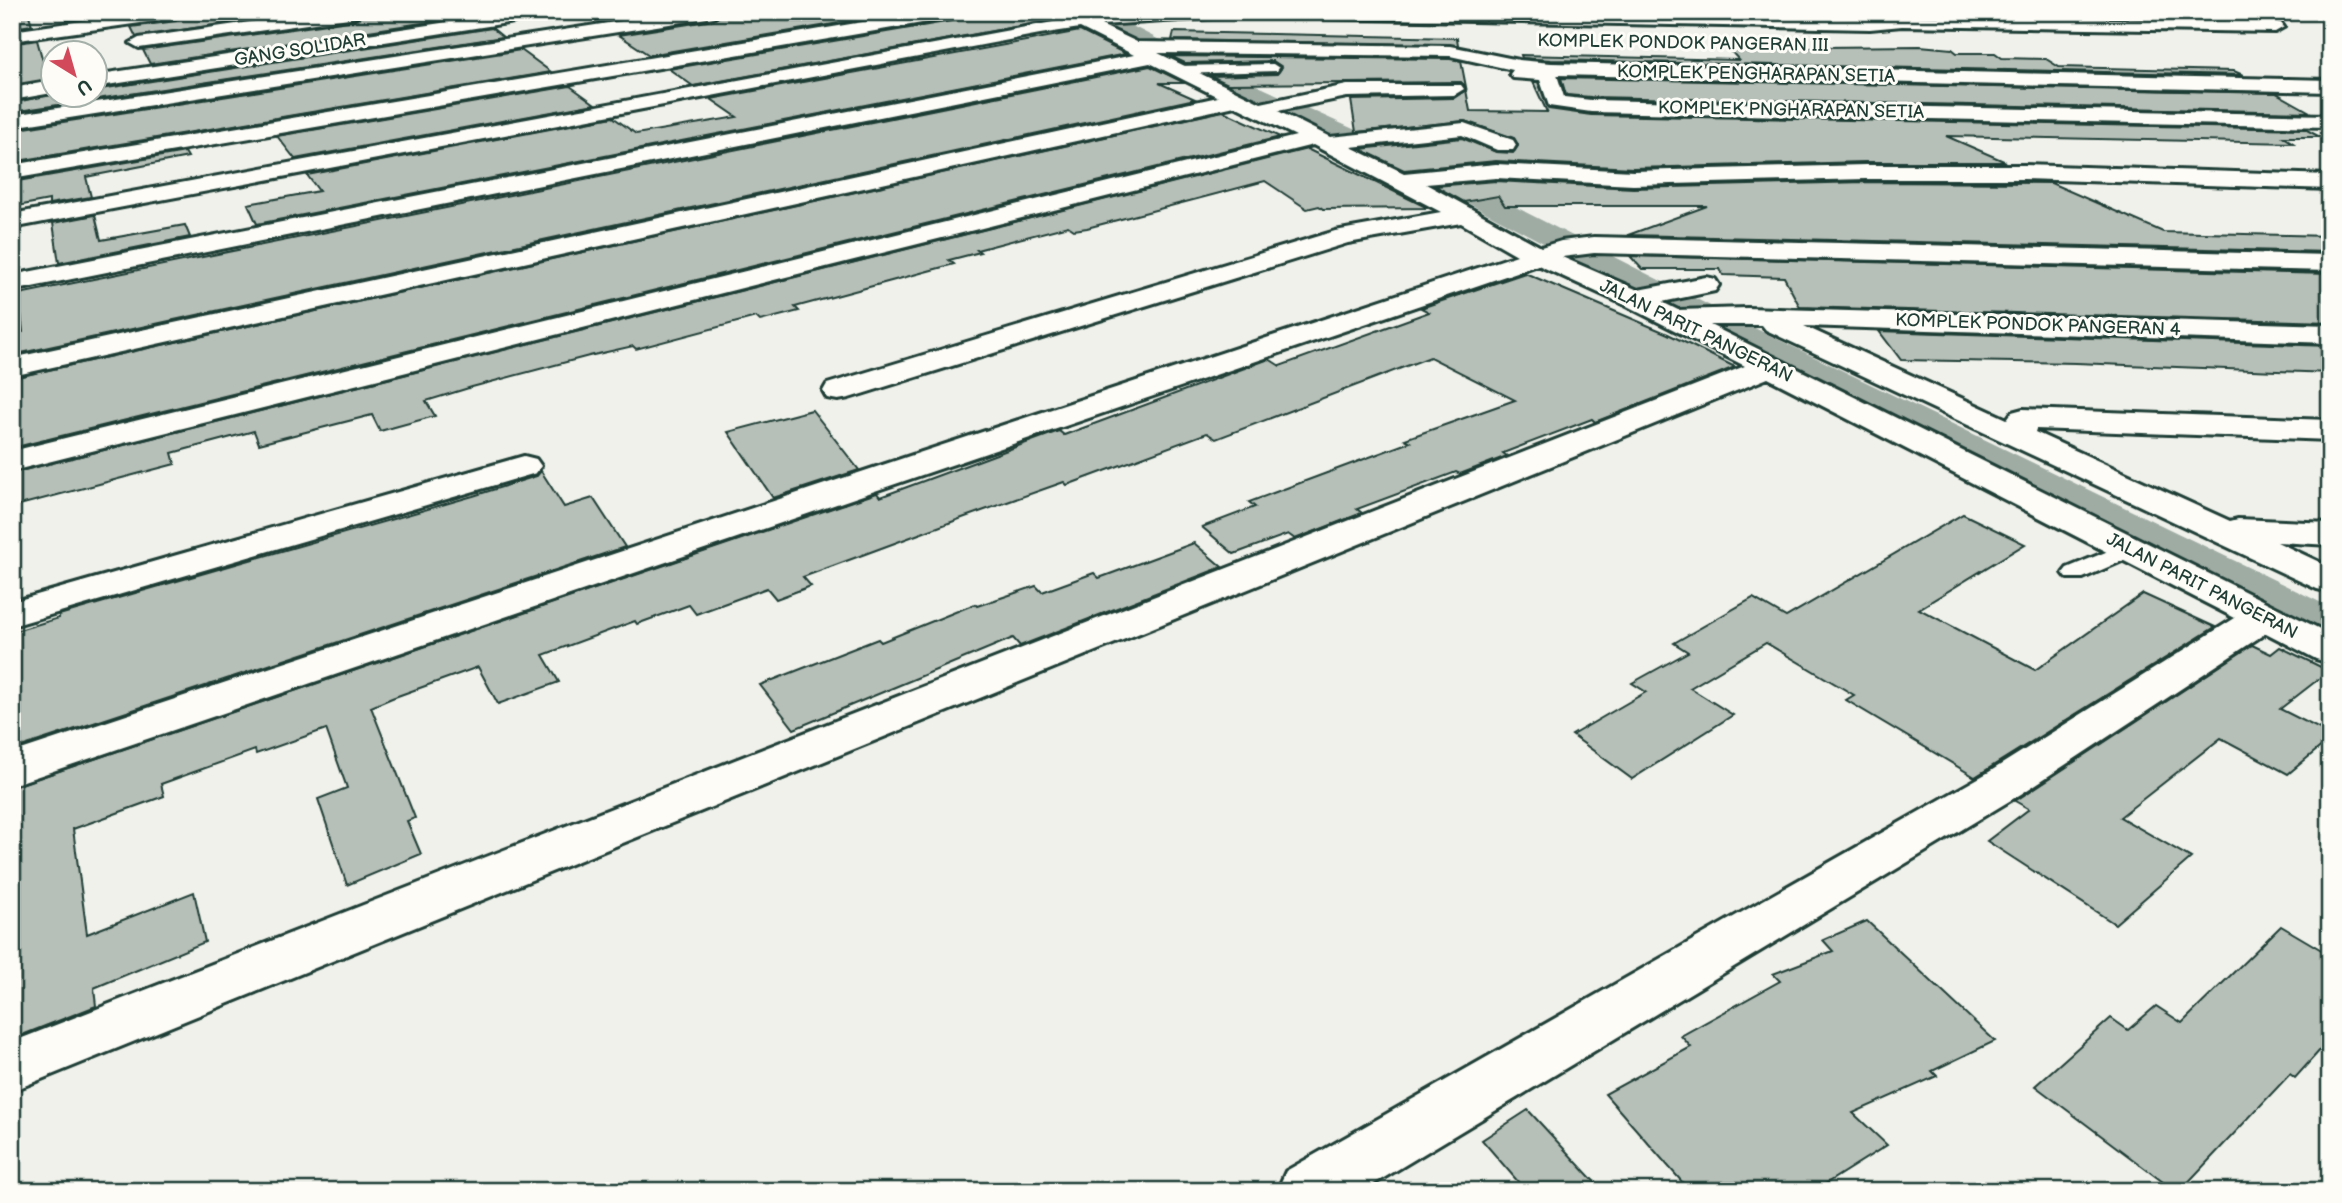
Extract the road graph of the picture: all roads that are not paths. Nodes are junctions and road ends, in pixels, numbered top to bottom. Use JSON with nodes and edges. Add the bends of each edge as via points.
{"nodes":[{"id":1,"x":181,"y":12,"type":"edge"},
{"id":2,"x":356,"y":12,"type":"edge"},
{"id":3,"x":714,"y":12,"type":"edge"},
{"id":4,"x":957,"y":12,"type":"edge"},
{"id":5,"x":1227,"y":12,"type":"edge"},
{"id":6,"x":1272,"y":12,"type":"edge"},
{"id":7,"x":2212,"y":12,"type":"edge"},
{"id":8,"x":520,"y":16,"type":"dead end"},
{"id":9,"x":1076,"y":18,"type":"edge"},
{"id":10,"x":12,"y":36,"type":"edge"},
{"id":11,"x":139,"y":43,"type":"dead end"},
{"id":12,"x":1143,"y":50,"type":"junction"},
{"id":13,"x":1186,"y":62,"type":"junction"},
{"id":14,"x":1273,"y":68,"type":"joint"},
{"id":15,"x":108,"y":79,"type":"edge"},
{"id":16,"x":2330,"y":86,"type":"edge"},
{"id":17,"x":1454,"y":89,"type":"dead end"},
{"id":18,"x":38,"y":90,"type":"edge"},
{"id":19,"x":12,"y":94,"type":"edge"},
{"id":20,"x":1256,"y":105,"type":"junction"},
{"id":21,"x":12,"y":121,"type":"edge"},
{"id":22,"x":2330,"y":121,"type":"edge"},
{"id":23,"x":1330,"y":141,"type":"junction"},
{"id":24,"x":1504,"y":145,"type":"dead end"},
{"id":25,"x":12,"y":172,"type":"edge"},
{"id":26,"x":1407,"y":179,"type":"junction"},
{"id":27,"x":2330,"y":182,"type":"edge"},
{"id":28,"x":1465,"y":215,"type":"junction"},
{"id":29,"x":12,"y":221,"type":"edge"},
{"id":30,"x":1550,"y":253,"type":"junction"},
{"id":31,"x":2330,"y":263,"type":"edge"},
{"id":32,"x":12,"y":284,"type":"edge"},
{"id":33,"x":1694,"y":288,"type":"dead end"},
{"id":34,"x":1635,"y":299,"type":"junction"},
{"id":35,"x":1754,"y":317,"type":"junction"},
{"id":36,"x":1684,"y":318,"type":"junction"},
{"id":37,"x":2330,"y":334,"type":"edge"},
{"id":38,"x":12,"y":367,"type":"edge"},
{"id":39,"x":1770,"y":368,"type":"junction"},
{"id":40,"x":838,"y":391,"type":"dead end"},
{"id":41,"x":2330,"y":430,"type":"edge"},
{"id":42,"x":2031,"y":442,"type":"junction"},
{"id":43,"x":12,"y":461,"type":"edge"},
{"id":44,"x":524,"y":466,"type":"dead end"},
{"id":45,"x":1987,"y":477,"type":"junction"},
{"id":46,"x":2219,"y":529,"type":"junction"},
{"id":47,"x":2330,"y":534,"type":"edge"},
{"id":48,"x":2130,"y":549,"type":"junction"},
{"id":49,"x":2075,"y":573,"type":"dead end"},
{"id":50,"x":2330,"y":581,"type":"edge"},
{"id":51,"x":12,"y":614,"type":"edge"},
{"id":52,"x":2264,"y":617,"type":"junction"},
{"id":53,"x":2330,"y":650,"type":"edge"},
{"id":54,"x":12,"y":768,"type":"edge"},
{"id":55,"x":12,"y":1067,"type":"edge"},
{"id":56,"x":1307,"y":1191,"type":"edge"}],
"edges":[{"from":1,"to":10,"type":"street"},
{"from":2,"to":11,"type":"street"},
{"from":3,"to":21,"type":"street","via":[[253,92]]},
{"from":4,"to":25,"type":"street"},
{"from":5,"to":9,"type":"street"},
{"from":6,"to":7,"type":"street","via":[[2275,27]]},
{"from":8,"to":15,"type":"street","name":"GANG SOLIDAR"},
{"from":9,"to":12,"type":"street","name":"JALAN PARIT PANGERAN"},
{"from":9,"to":29,"type":"street"},
{"from":12,"to":13,"type":"street","name":"JALAN PARIT PANGERAN"},
{"from":12,"to":32,"type":"street"},
{"from":13,"to":14,"type":"lane"},
{"from":13,"to":16,"type":"street","name":"KOMPLEK PENGHARAPAN SETIA","via":[[1488,49],[1519,66],[1551,69]]},
{"from":13,"to":20,"type":"street","name":"JALAN PARIT PANGERAN"},
{"from":14,"to":22,"type":"street","name":"KOMPLEK PNGHARAPAN SETIA","via":[[1548,75],[1556,102],[1591,106]]},
{"from":17,"to":20,"type":"street","via":[[1347,91]]},
{"from":18,"to":19,"type":"street"},
{"from":20,"to":23,"type":"street","name":"JALAN PARIT PANGERAN"},
{"from":20,"to":38,"type":"street"},
{"from":23,"to":24,"type":"street","via":[[1464,129]]},
{"from":23,"to":26,"type":"street","name":"JALAN PARIT PANGERAN"},
{"from":23,"to":43,"type":"street"},
{"from":26,"to":27,"type":"street","via":[[1508,172],[1633,178],[2024,172]]},
{"from":26,"to":28,"type":"street","name":"JALAN PARIT PANGERAN"},
{"from":28,"to":30,"type":"street","name":"JALAN PARIT PANGERAN"},
{"from":28,"to":40,"type":"street","via":[[1344,236]]},
{"from":30,"to":31,"type":"street","via":[[1594,245]]},
{"from":30,"to":34,"type":"street","name":"JALAN PARIT PANGERAN"},
{"from":30,"to":54,"type":"street"},
{"from":33,"to":34,"type":"street"},
{"from":34,"to":36,"type":"street","name":"JALAN PARIT PANGERAN"},
{"from":35,"to":36,"type":"street","name":"KOMPLEK PONDOK PANGERAN 4"},
{"from":35,"to":37,"type":"street","name":"KOMPLEK PONDOK PANGERAN 4"},
{"from":35,"to":42,"type":"street"},
{"from":36,"to":39,"type":"street","name":"JALAN PARIT PANGERAN"},
{"from":39,"to":45,"type":"street","name":"JALAN PARIT PANGERAN"},
{"from":39,"to":55,"type":"street"},
{"from":41,"to":42,"type":"street","via":[[2023,419]]},
{"from":42,"to":45,"type":"street"},
{"from":42,"to":46,"type":"street"},
{"from":44,"to":51,"type":"street"},
{"from":45,"to":48,"type":"street","name":"JALAN PARIT PANGERAN"},
{"from":46,"to":47,"type":"street"},
{"from":46,"to":50,"type":"street"},
{"from":48,"to":49,"type":"lane"},
{"from":48,"to":52,"type":"street","name":"JALAN PARIT PANGERAN"},
{"from":52,"to":53,"type":"street","name":"JALAN PARIT PANGERAN"},
{"from":52,"to":56,"type":"street","via":[[2005,783]]}]}
